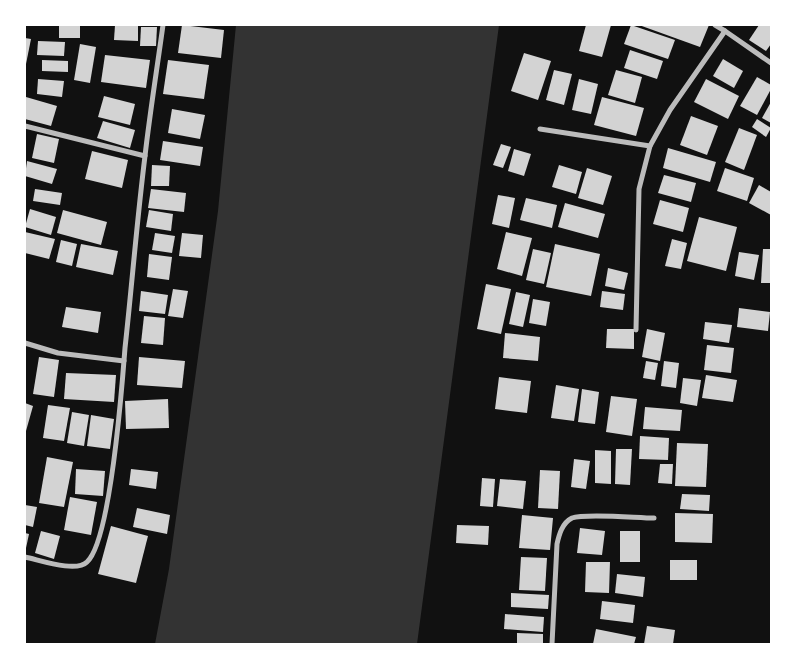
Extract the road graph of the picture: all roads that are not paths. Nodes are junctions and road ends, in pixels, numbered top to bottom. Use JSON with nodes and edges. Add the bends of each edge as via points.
{"nodes":[{"id":1,"x":163,"y":25,"type":"edge"},
{"id":2,"x":715,"y":25,"type":"edge"},
{"id":3,"x":726,"y":31,"type":"junction"},
{"id":4,"x":771,"y":63,"type":"edge"},
{"id":5,"x":25,"y":126,"type":"edge"},
{"id":6,"x":540,"y":129,"type":"dead end"},
{"id":7,"x":650,"y":146,"type":"junction"},
{"id":8,"x":145,"y":156,"type":"junction"},
{"id":9,"x":636,"y":330,"type":"dead end"},
{"id":10,"x":25,"y":343,"type":"edge"},
{"id":11,"x":124,"y":361,"type":"junction"},
{"id":12,"x":654,"y":518,"type":"dead end"},
{"id":13,"x":25,"y":557,"type":"edge"},
{"id":14,"x":552,"y":644,"type":"edge"}],
"edges":[{"from":1,"to":8,"type":"street"},
{"from":2,"to":3,"type":"street"},
{"from":3,"to":4,"type":"street"},
{"from":3,"to":7,"type":"street","via":[[670,110]]},
{"from":5,"to":8,"type":"street"},
{"from":6,"to":7,"type":"street"},
{"from":7,"to":9,"type":"street","via":[[639,189]]},
{"from":8,"to":11,"type":"street"},
{"from":10,"to":11,"type":"street","via":[[58,353]]},
{"from":11,"to":13,"type":"street","via":[[106,508],[91,557],[86,564],[77,567]]},
{"from":12,"to":14,"type":"street","via":[[586,516],[571,518],[561,530],[557,544]]}]}
